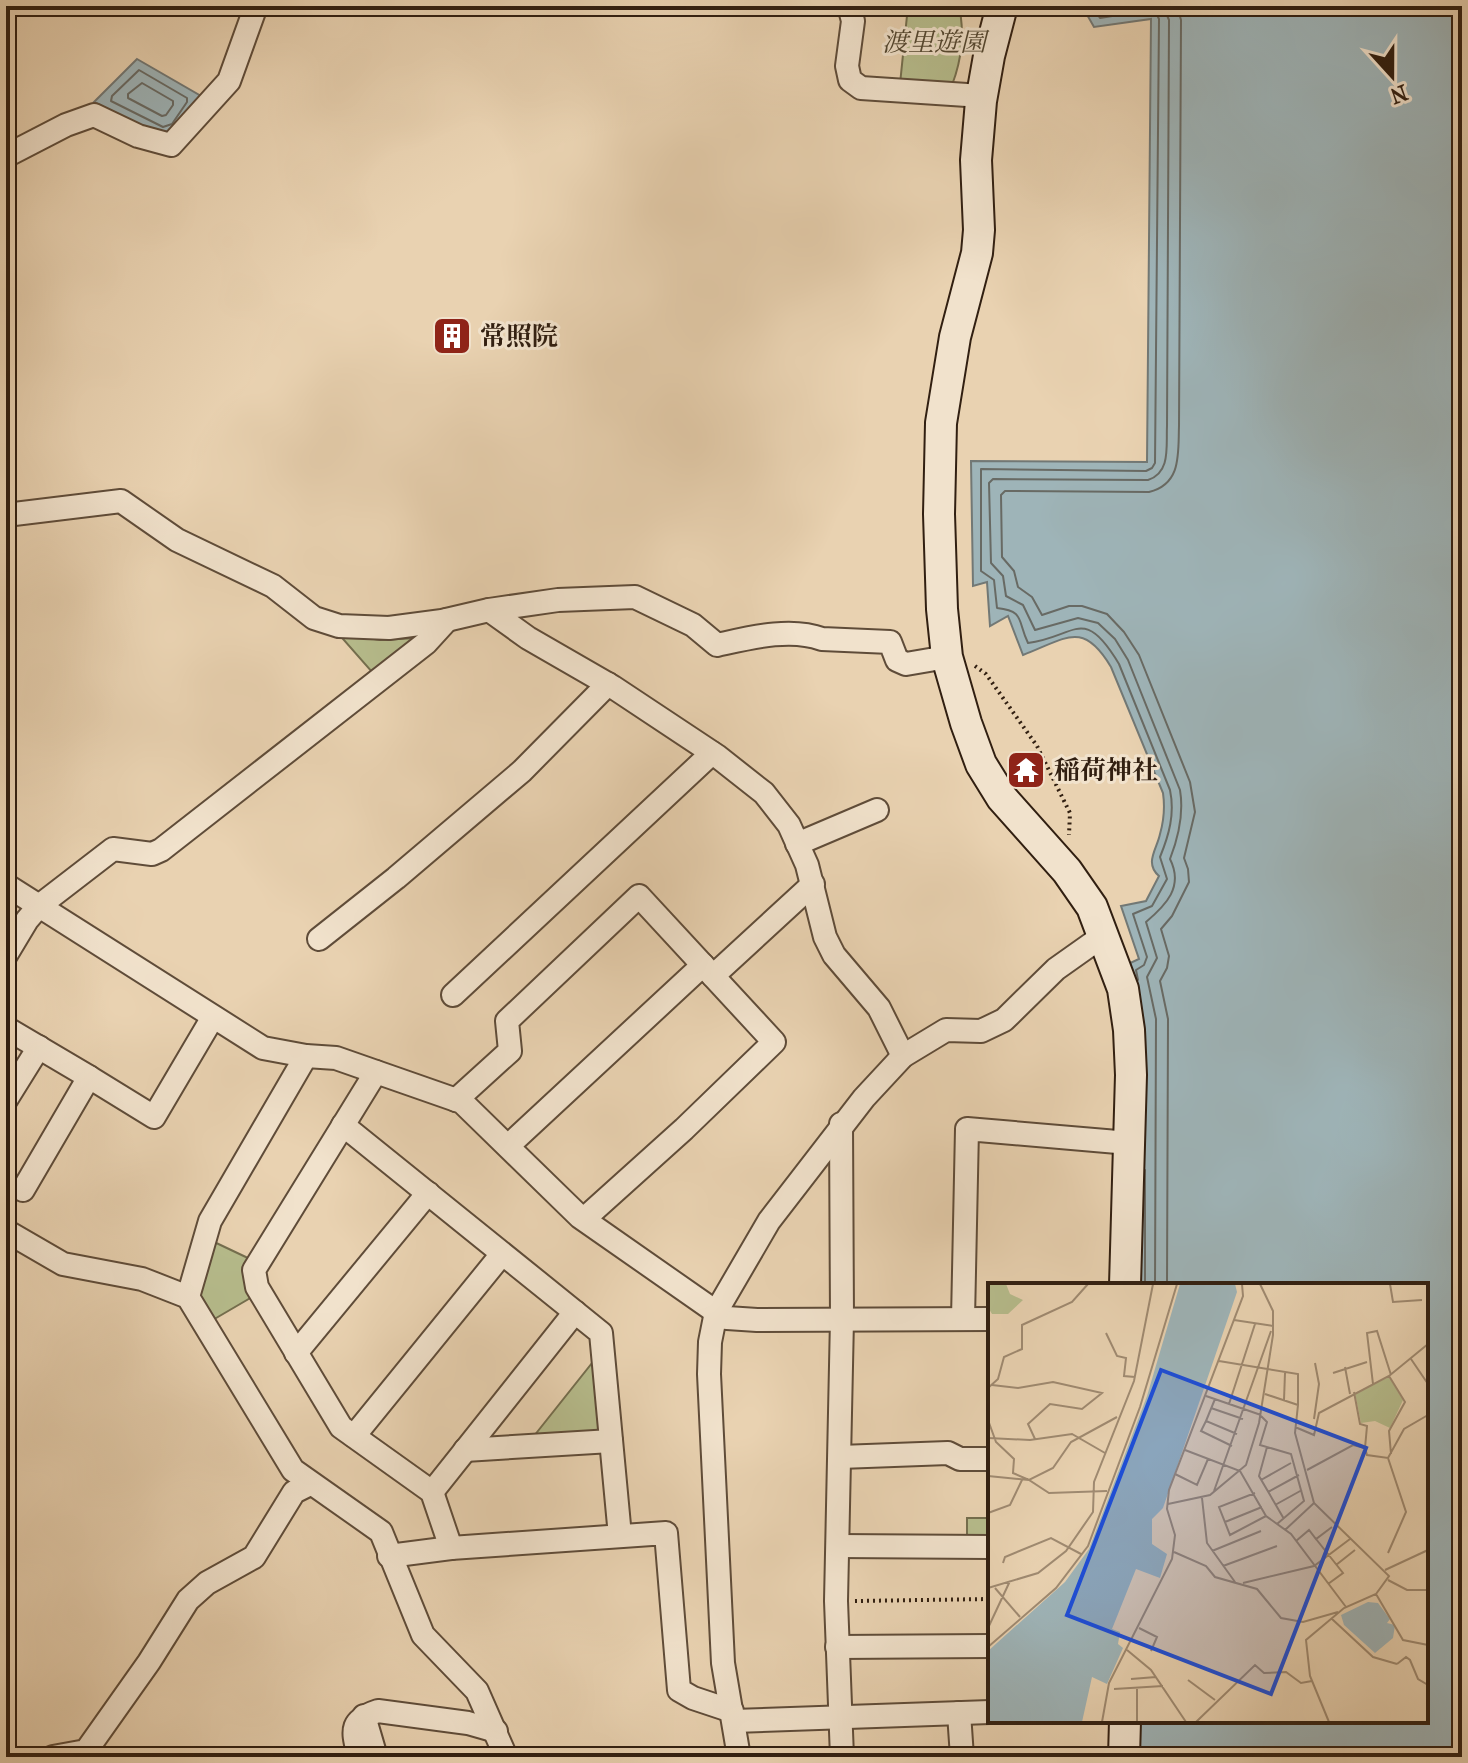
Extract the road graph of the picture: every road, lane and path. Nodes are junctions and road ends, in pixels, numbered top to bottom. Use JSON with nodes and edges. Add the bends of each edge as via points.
{"nodes":[{"id":1,"x":256,"y":6,"type":"edge"},
{"id":2,"x":849,"y":6,"type":"edge"},
{"id":3,"x":1002,"y":6,"type":"edge"},
{"id":4,"x":982,"y":96,"type":"junction"},
{"id":5,"x":6,"y":156,"type":"edge"},
{"id":6,"x":6,"y":515,"type":"edge"},
{"id":7,"x":489,"y":610,"type":"junction"},
{"id":8,"x":447,"y":620,"type":"junction"},
{"id":9,"x":947,"y":657,"type":"junction"},
{"id":10,"x":608,"y":684,"type":"junction"},
{"id":11,"x":712,"y":753,"type":"junction"},
{"id":12,"x":877,"y":810,"type":"dead end"},
{"id":13,"x":1069,"y":842,"type":"dead end"},
{"id":14,"x":797,"y":844,"type":"junction"},
{"id":15,"x":813,"y":884,"type":"junction"},
{"id":16,"x":6,"y":885,"type":"edge"},
{"id":17,"x":39,"y":906,"type":"junction"},
{"id":18,"x":1104,"y":935,"type":"junction"},
{"id":19,"x":319,"y":939,"type":"dead end"},
{"id":20,"x":6,"y":955,"type":"edge"},
{"id":21,"x":708,"y":971,"type":"junction"},
{"id":22,"x":453,"y":995,"type":"dead end"},
{"id":23,"x":213,"y":1017,"type":"junction"},
{"id":24,"x":6,"y":1028,"type":"edge"},
{"id":25,"x":39,"y":1047,"type":"junction"},
{"id":26,"x":306,"y":1056,"type":"junction"},
{"id":27,"x":903,"y":1056,"type":"junction"},
{"id":28,"x":376,"y":1072,"type":"junction"},
{"id":29,"x":89,"y":1077,"type":"junction"},
{"id":30,"x":6,"y":1100,"type":"edge"},
{"id":31,"x":456,"y":1100,"type":"junction"},
{"id":32,"x":841,"y":1124,"type":"junction"},
{"id":33,"x":343,"y":1125,"type":"junction"},
{"id":34,"x":1129,"y":1143,"type":"junction"},
{"id":35,"x":508,"y":1146,"type":"junction"},
{"id":36,"x":23,"y":1190,"type":"dead end"},
{"id":37,"x":428,"y":1193,"type":"junction"},
{"id":38,"x":584,"y":1219,"type":"junction"},
{"id":39,"x":6,"y":1231,"type":"edge"},
{"id":40,"x":502,"y":1254,"type":"junction"},
{"id":41,"x":1125,"y":1283,"type":"edge"},
{"id":42,"x":188,"y":1297,"type":"junction"},
{"id":43,"x":575,"y":1312,"type":"junction"},
{"id":44,"x":716,"y":1312,"type":"junction"},
{"id":45,"x":842,"y":1319,"type":"junction"},
{"id":46,"x":963,"y":1319,"type":"junction"},
{"id":47,"x":988,"y":1319,"type":"edge"},
{"id":48,"x":296,"y":1353,"type":"junction"},
{"id":49,"x":354,"y":1436,"type":"junction"},
{"id":50,"x":611,"y":1441,"type":"junction"},
{"id":51,"x":465,"y":1450,"type":"junction"},
{"id":52,"x":840,"y":1457,"type":"junction"},
{"id":53,"x":988,"y":1459,"type":"edge"},
{"id":54,"x":310,"y":1484,"type":"junction"},
{"id":55,"x":432,"y":1492,"type":"junction"},
{"id":56,"x":620,"y":1536,"type":"junction"},
{"id":57,"x":838,"y":1546,"type":"junction"},
{"id":58,"x":988,"y":1547,"type":"edge"},
{"id":59,"x":451,"y":1548,"type":"junction"},
{"id":60,"x":389,"y":1556,"type":"junction"},
{"id":61,"x":988,"y":1599,"type":"edge"},
{"id":62,"x":836,"y":1601,"type":"junction"},
{"id":63,"x":988,"y":1646,"type":"edge"},
{"id":64,"x":837,"y":1647,"type":"junction"},
{"id":65,"x":988,"y":1712,"type":"edge"},
{"id":66,"x":959,"y":1713,"type":"junction"},
{"id":67,"x":839,"y":1715,"type":"junction"},
{"id":68,"x":364,"y":1716,"type":"junction"},
{"id":69,"x":733,"y":1716,"type":"junction"},
{"id":70,"x":1125,"y":1723,"type":"edge"},
{"id":71,"x":496,"y":1731,"type":"junction"},
{"id":72,"x":53,"y":1757,"type":"edge"},
{"id":73,"x":359,"y":1757,"type":"edge"},
{"id":74,"x":376,"y":1757,"type":"edge"},
{"id":75,"x":506,"y":1757,"type":"edge"},
{"id":76,"x":739,"y":1757,"type":"edge"},
{"id":77,"x":842,"y":1757,"type":"edge"},
{"id":78,"x":962,"y":1757,"type":"edge"},
{"id":79,"x":1124,"y":1757,"type":"edge"}],
"edges":[{"from":1,"to":5,"type":"street","via":[[229,81],[171,145],[94,115]]},
{"from":2,"to":4,"type":"street","via":[[853,21],[847,66],[850,80],[861,88]]},
{"from":3,"to":4,"type":"main road"},
{"from":4,"to":9,"type":"main road","via":[[977,253],[955,337],[941,423],[939,514]]},
{"from":6,"to":8,"type":"street","via":[[121,501],[177,540],[273,586],[314,618],[366,628]]},
{"from":7,"to":8,"type":"street"},
{"from":7,"to":9,"type":"street","via":[[635,597],[693,625],[717,645],[769,635],[814,636],[890,642],[897,660],[906,664]]},
{"from":7,"to":10,"type":"street"},
{"from":8,"to":17,"type":"street","via":[[426,643],[161,850],[152,854],[113,849]]},
{"from":9,"to":13,"type":"path","via":[[982,670],[1037,746],[1070,813]]},
{"from":9,"to":18,"type":"main road","via":[[981,764],[1002,798],[1067,871]]},
{"from":10,"to":11,"type":"street"},
{"from":10,"to":19,"type":"street","via":[[522,771]]},
{"from":11,"to":14,"type":"street","via":[[764,793]]},
{"from":11,"to":22,"type":"street"},
{"from":12,"to":14,"type":"street"},
{"from":14,"to":15,"type":"street"},
{"from":15,"to":21,"type":"street"},
{"from":15,"to":27,"type":"street","via":[[834,955],[879,1008]]},
{"from":16,"to":17,"type":"street"},
{"from":17,"to":20,"type":"street"},
{"from":17,"to":23,"type":"street"},
{"from":18,"to":27,"type":"street","via":[[1056,969],[1004,1020],[981,1031],[946,1030]]},
{"from":18,"to":34,"type":"main road","via":[[1123,989],[1129,1030]]},
{"from":21,"to":31,"type":"street","via":[[639,896],[507,1021],[510,1051]]},
{"from":21,"to":35,"type":"street"},
{"from":21,"to":38,"type":"street","via":[[774,1042]]},
{"from":23,"to":26,"type":"street","via":[[263,1048]]},
{"from":23,"to":29,"type":"street","via":[[154,1117]]},
{"from":24,"to":25,"type":"street"},
{"from":25,"to":29,"type":"street"},
{"from":25,"to":30,"type":"street"},
{"from":26,"to":28,"type":"street","via":[[336,1058]]},
{"from":26,"to":42,"type":"street","via":[[210,1221]]},
{"from":27,"to":32,"type":"street"},
{"from":28,"to":31,"type":"street"},
{"from":28,"to":33,"type":"street"},
{"from":29,"to":36,"type":"street"},
{"from":31,"to":35,"type":"street"},
{"from":32,"to":44,"type":"street","via":[[769,1221]]},
{"from":32,"to":45,"type":"street"},
{"from":33,"to":37,"type":"street"},
{"from":33,"to":48,"type":"street","via":[[254,1270],[257,1287]]},
{"from":34,"to":41,"type":"main road"},
{"from":34,"to":46,"type":"street","via":[[967,1129]]},
{"from":35,"to":38,"type":"street"},
{"from":37,"to":40,"type":"street"},
{"from":37,"to":48,"type":"street"},
{"from":38,"to":44,"type":"street"},
{"from":39,"to":42,"type":"street","via":[[63,1264],[142,1279]]},
{"from":40,"to":43,"type":"street"},
{"from":40,"to":49,"type":"street"},
{"from":42,"to":54,"type":"street","via":[[293,1470]]},
{"from":43,"to":50,"type":"street","via":[[601,1333]]},
{"from":43,"to":51,"type":"street"},
{"from":44,"to":45,"type":"street","via":[[757,1320]]},
{"from":44,"to":69,"type":"street","via":[[709,1374],[723,1663]]},
{"from":45,"to":46,"type":"street"},
{"from":45,"to":52,"type":"street"},
{"from":46,"to":47,"type":"street"},
{"from":48,"to":49,"type":"street","via":[[341,1427]]},
{"from":49,"to":55,"type":"street"},
{"from":50,"to":51,"type":"street"},
{"from":50,"to":56,"type":"street"},
{"from":51,"to":55,"type":"street"},
{"from":52,"to":53,"type":"street","via":[[948,1453],[960,1459]]},
{"from":52,"to":57,"type":"street"},
{"from":54,"to":60,"type":"street","via":[[381,1532]]},
{"from":54,"to":72,"type":"street","via":[[294,1492],[254,1557],[188,1600],[86,1751]]},
{"from":55,"to":59,"type":"street"},
{"from":56,"to":59,"type":"street"},
{"from":56,"to":69,"type":"street","via":[[666,1533],[679,1690]]},
{"from":57,"to":58,"type":"street"},
{"from":57,"to":62,"type":"street"},
{"from":59,"to":60,"type":"street"},
{"from":60,"to":71,"type":"street","via":[[423,1635],[477,1691]]},
{"from":61,"to":62,"type":"path"},
{"from":62,"to":64,"type":"street"},
{"from":63,"to":64,"type":"street"},
{"from":64,"to":67,"type":"street"},
{"from":65,"to":66,"type":"street"},
{"from":66,"to":67,"type":"street"},
{"from":66,"to":78,"type":"street"},
{"from":67,"to":69,"type":"street"},
{"from":67,"to":77,"type":"street"},
{"from":68,"to":71,"type":"street","via":[[378,1711]]},
{"from":68,"to":73,"type":"street","via":[[355,1724]]},
{"from":68,"to":74,"type":"street"},
{"from":69,"to":76,"type":"street"},
{"from":70,"to":79,"type":"main road"},
{"from":71,"to":75,"type":"street"}]}
